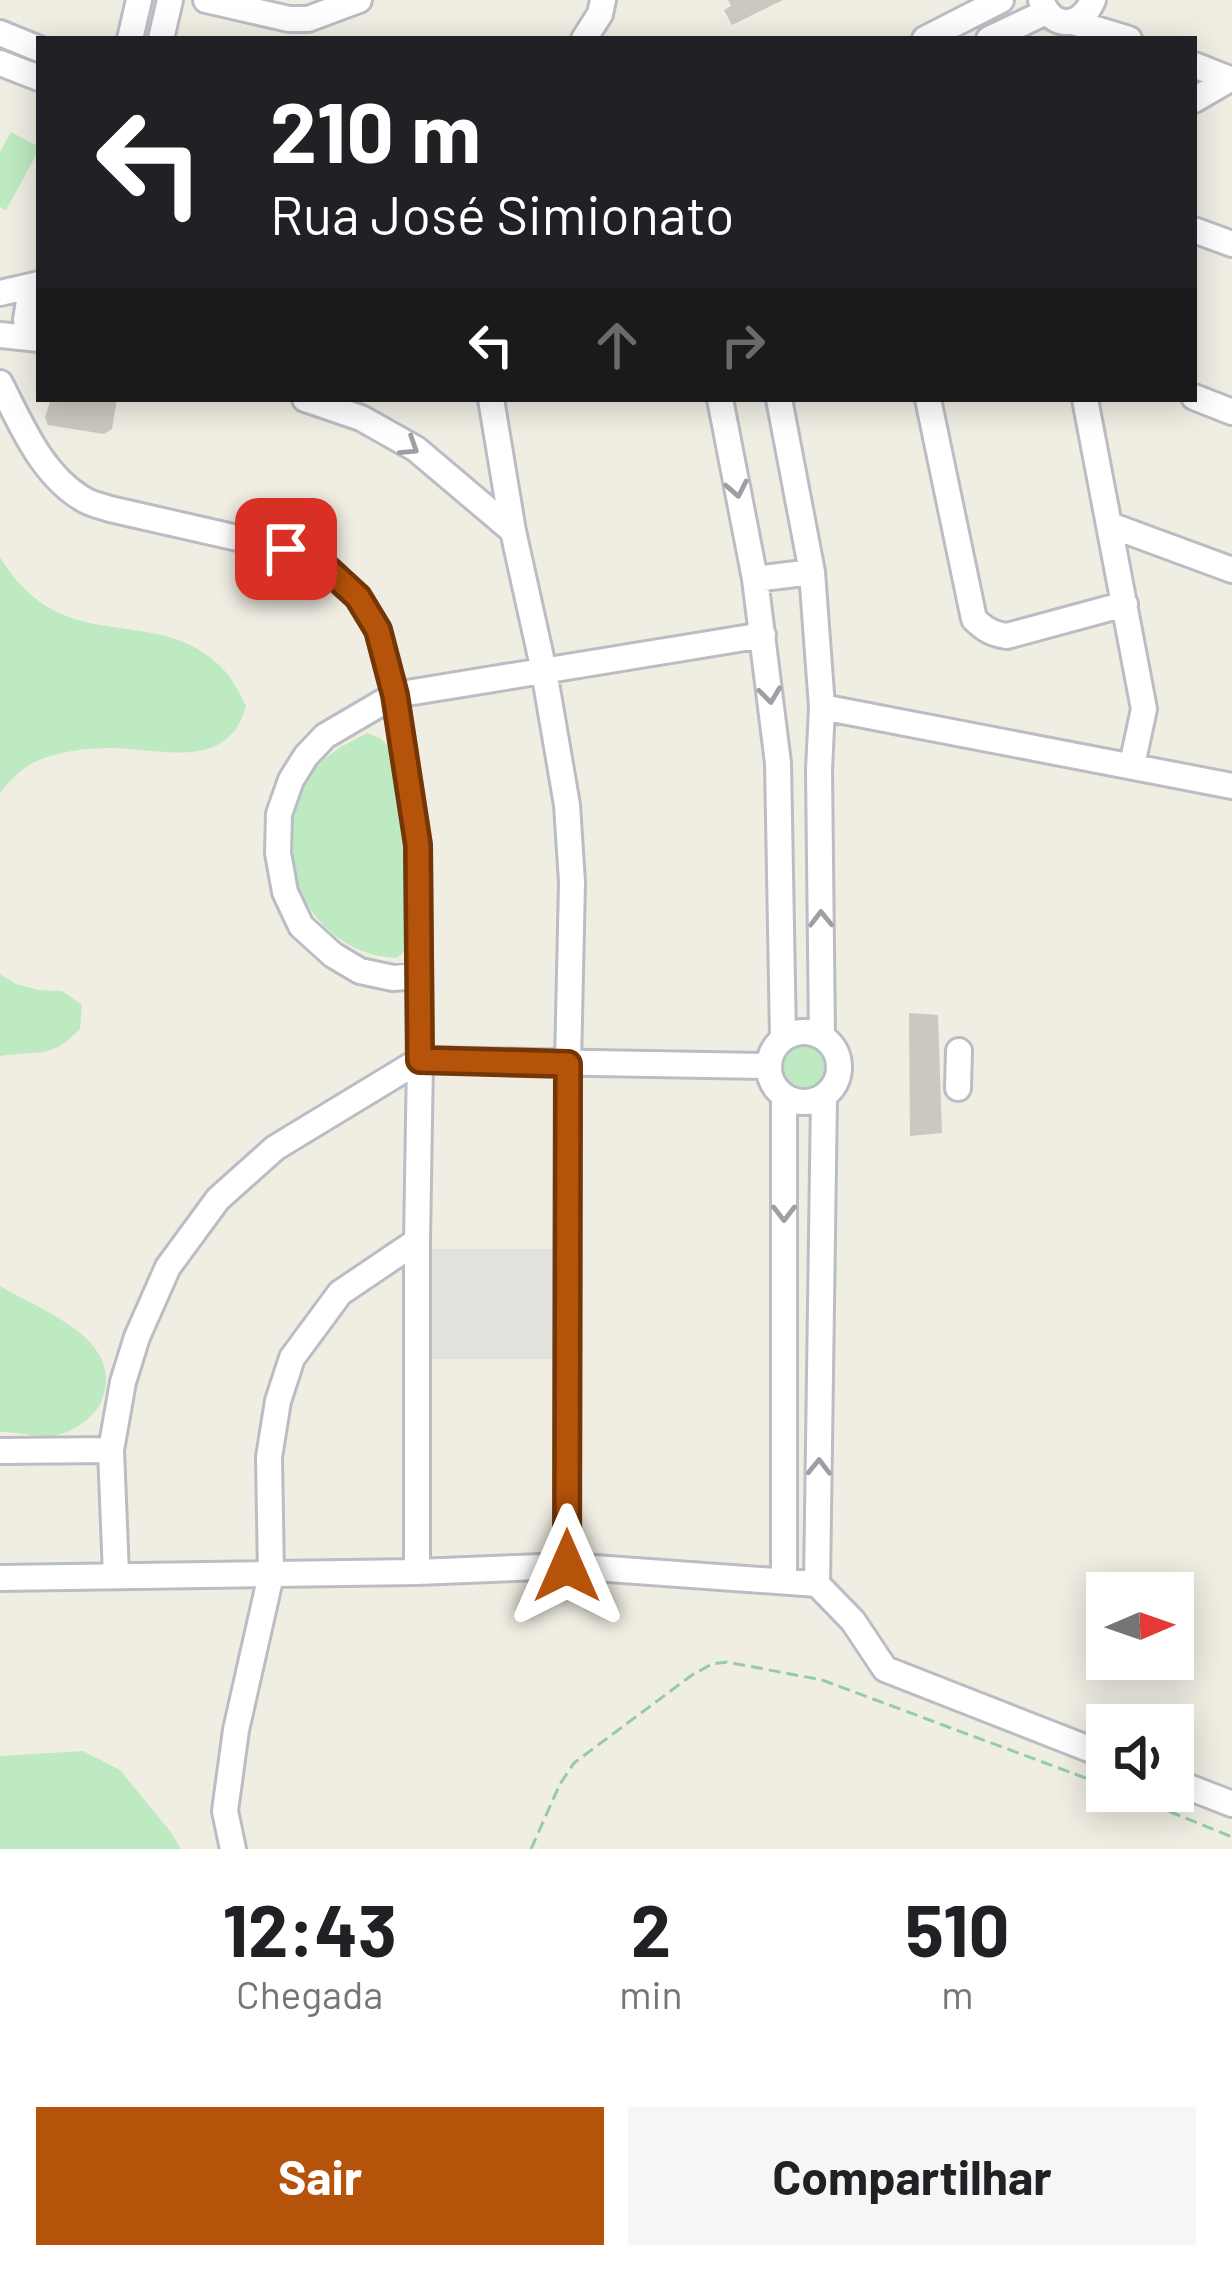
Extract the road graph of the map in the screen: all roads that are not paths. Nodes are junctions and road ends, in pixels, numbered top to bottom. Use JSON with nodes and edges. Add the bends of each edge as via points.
{"nodes":[{"id":1,"x":139,"y":0,"type":"edge"},
{"id":2,"x":170,"y":0,"type":"edge"},
{"id":3,"x":206,"y":0,"type":"edge"},
{"id":4,"x":359,"y":0,"type":"edge"},
{"id":5,"x":603,"y":0,"type":"edge"},
{"id":6,"x":1001,"y":0,"type":"edge"},
{"id":7,"x":1044,"y":6,"type":"edge"},
{"id":8,"x":1086,"y":9,"type":"edge"},
{"id":9,"x":0,"y":33,"type":"edge"},
{"id":10,"x":131,"y":36,"type":"edge"},
{"id":11,"x":161,"y":36,"type":"edge"},
{"id":12,"x":586,"y":36,"type":"edge"},
{"id":13,"x":931,"y":36,"type":"edge"},
{"id":14,"x":993,"y":36,"type":"edge"},
{"id":15,"x":1122,"y":36,"type":"edge"},
{"id":16,"x":36,"y":48,"type":"edge"},
{"id":17,"x":0,"y":63,"type":"edge"},
{"id":18,"x":1197,"y":66,"type":"edge"},
{"id":19,"x":36,"y":77,"type":"edge"},
{"id":20,"x":1231,"y":80,"type":"edge"},
{"id":21,"x":1197,"y":98,"type":"edge"},
{"id":22,"x":1197,"y":231,"type":"edge"},
{"id":23,"x":1232,"y":244,"type":"edge"},
{"id":24,"x":36,"y":285,"type":"edge"},
{"id":25,"x":36,"y":289,"type":"edge"},
{"id":26,"x":0,"y":293,"type":"edge"},
{"id":27,"x":36,"y":334,"type":"edge"},
{"id":28,"x":0,"y":335,"type":"edge"},
{"id":29,"x":36,"y":338,"type":"edge"},
{"id":30,"x":0,"y":383,"type":"edge"},
{"id":31,"x":1197,"y":398,"type":"edge"},
{"id":32,"x":313,"y":402,"type":"edge"},
{"id":33,"x":492,"y":402,"type":"edge"},
{"id":34,"x":720,"y":402,"type":"edge"},
{"id":35,"x":780,"y":402,"type":"edge"},
{"id":36,"x":929,"y":402,"type":"edge"},
{"id":37,"x":1085,"y":402,"type":"edge"},
{"id":38,"x":1232,"y":412,"type":"edge"},
{"id":39,"x":1111,"y":525,"type":"junction"},
{"id":40,"x":513,"y":531,"type":"junction"},
{"id":41,"x":1232,"y":570,"type":"edge"},
{"id":42,"x":812,"y":572,"type":"junction"},
{"id":43,"x":754,"y":579,"type":"junction"},
{"id":44,"x":1125,"y":604,"type":"junction"},
{"id":45,"x":763,"y":635,"type":"junction"},
{"id":46,"x":544,"y":671,"type":"junction"},
{"id":47,"x":395,"y":695,"type":"junction"},
{"id":48,"x":821,"y":707,"type":"junction"},
{"id":49,"x":778,"y":764,"type":"junction"},
{"id":50,"x":1132,"y":765,"type":"junction"},
{"id":51,"x":819,"y":770,"type":"junction"},
{"id":52,"x":1232,"y":786,"type":"edge"},
{"id":53,"x":418,"y":976,"type":"junction"},
{"id":54,"x":822,"y":1036,"type":"junction"},
{"id":55,"x":784,"y":1038,"type":"junction"},
{"id":56,"x":959,"y":1051,"type":"dead end"},
{"id":57,"x":420,"y":1060,"type":"junction"},
{"id":58,"x":568,"y":1064,"type":"junction"},
{"id":59,"x":768,"y":1066,"type":"junction"},
{"id":60,"x":958,"y":1088,"type":"dead end"},
{"id":61,"x":784,"y":1096,"type":"junction"},
{"id":62,"x":824,"y":1096,"type":"junction"},
{"id":63,"x":417,"y":1240,"type":"junction"},
{"id":64,"x":111,"y":1450,"type":"junction"},
{"id":65,"x":0,"y":1451,"type":"edge"},
{"id":66,"x":567,"y":1566,"type":"junction"},
{"id":67,"x":417,"y":1572,"type":"junction"},
{"id":68,"x":116,"y":1575,"type":"junction"},
{"id":69,"x":271,"y":1575,"type":"junction"},
{"id":70,"x":0,"y":1578,"type":"edge"},
{"id":71,"x":784,"y":1580,"type":"junction"},
{"id":72,"x":817,"y":1584,"type":"junction"},
{"id":73,"x":1086,"y":1748,"type":"edge"},
{"id":74,"x":1194,"y":1789,"type":"edge"},
{"id":75,"x":1232,"y":1804,"type":"edge"},
{"id":76,"x":233,"y":1849,"type":"edge"}],
"edges":[{"from":1,"to":10,"type":"street"},
{"from":2,"to":11,"type":"street"},
{"from":3,"to":4,"type":"street","via":[[289,19]]},
{"from":5,"to":12,"type":"street"},
{"from":6,"to":13,"type":"street"},
{"from":7,"to":8,"type":"street","via":[[1063,22]]},
{"from":7,"to":14,"type":"street"},
{"from":8,"to":15,"type":"street"},
{"from":9,"to":16,"type":"street"},
{"from":17,"to":19,"type":"street"},
{"from":18,"to":20,"type":"street"},
{"from":20,"to":21,"type":"street"},
{"from":22,"to":23,"type":"street"},
{"from":24,"to":26,"type":"street"},
{"from":25,"to":27,"type":"street","via":[[26,320]]},
{"from":28,"to":29,"type":"street"},
{"from":30,"to":47,"type":"street","via":[[32,446],[83,499],[322,564],[358,597],[378,630]]},
{"from":31,"to":38,"type":"street"},
{"from":32,"to":40,"type":"street","one_way":true,"via":[[416,449]]},
{"from":33,"to":40,"type":"street"},
{"from":34,"to":43,"type":"street","one_way":true},
{"from":35,"to":42,"type":"street"},
{"from":36,"to":44,"type":"street","via":[[974,619],[1007,636]]},
{"from":37,"to":39,"type":"street"},
{"from":39,"to":41,"type":"street"},
{"from":39,"to":44,"type":"street"},
{"from":40,"to":46,"type":"street"},
{"from":42,"to":43,"type":"street"},
{"from":42,"to":48,"type":"street"},
{"from":43,"to":45,"type":"street"},
{"from":44,"to":50,"type":"street","via":[[1144,709]]},
{"from":45,"to":46,"type":"street"},
{"from":45,"to":49,"type":"street","one_way":true},
{"from":46,"to":47,"type":"street"},
{"from":46,"to":58,"type":"street","via":[[572,882]]},
{"from":47,"to":53,"type":"street","via":[[418,845]]},
{"from":47,"to":53,"type":"street","via":[[306,756],[279,814],[278,853],[301,926],[333,955],[393,979]]},
{"from":48,"to":50,"type":"street"},
{"from":48,"to":51,"type":"street"},
{"from":49,"to":51,"type":"street"},
{"from":49,"to":55,"type":"street"},
{"from":50,"to":52,"type":"street"},
{"from":54,"to":51,"type":"street","one_way":true},
{"from":53,"to":57,"type":"street"},
{"from":54,"to":55,"type":"street","via":[[802,1031]]},
{"from":54,"to":62,"type":"street","via":[[839,1066]]},
{"from":55,"to":59,"type":"street"},
{"from":56,"to":60,"type":"street"},
{"from":57,"to":58,"type":"street"},
{"from":57,"to":63,"type":"street"},
{"from":57,"to":64,"type":"street","via":[[275,1148],[218,1198],[168,1267],[137,1336]]},
{"from":58,"to":59,"type":"street"},
{"from":58,"to":66,"type":"street"},
{"from":59,"to":61,"type":"street"},
{"from":61,"to":62,"type":"street"},
{"from":61,"to":71,"type":"street","one_way":true},
{"from":72,"to":62,"type":"street","one_way":true},
{"from":63,"to":67,"type":"street"},
{"from":63,"to":69,"type":"street","via":[[340,1293],[292,1358],[269,1457]]},
{"from":64,"to":65,"type":"street"},
{"from":64,"to":68,"type":"street"},
{"from":66,"to":67,"type":"street"},
{"from":66,"to":71,"type":"street"},
{"from":67,"to":69,"type":"street"},
{"from":68,"to":69,"type":"street"},
{"from":68,"to":70,"type":"street"},
{"from":69,"to":76,"type":"street","via":[[236,1730],[226,1811]]},
{"from":71,"to":72,"type":"street"},
{"from":72,"to":73,"type":"street","via":[[885,1669]]},
{"from":74,"to":75,"type":"street"}]}
